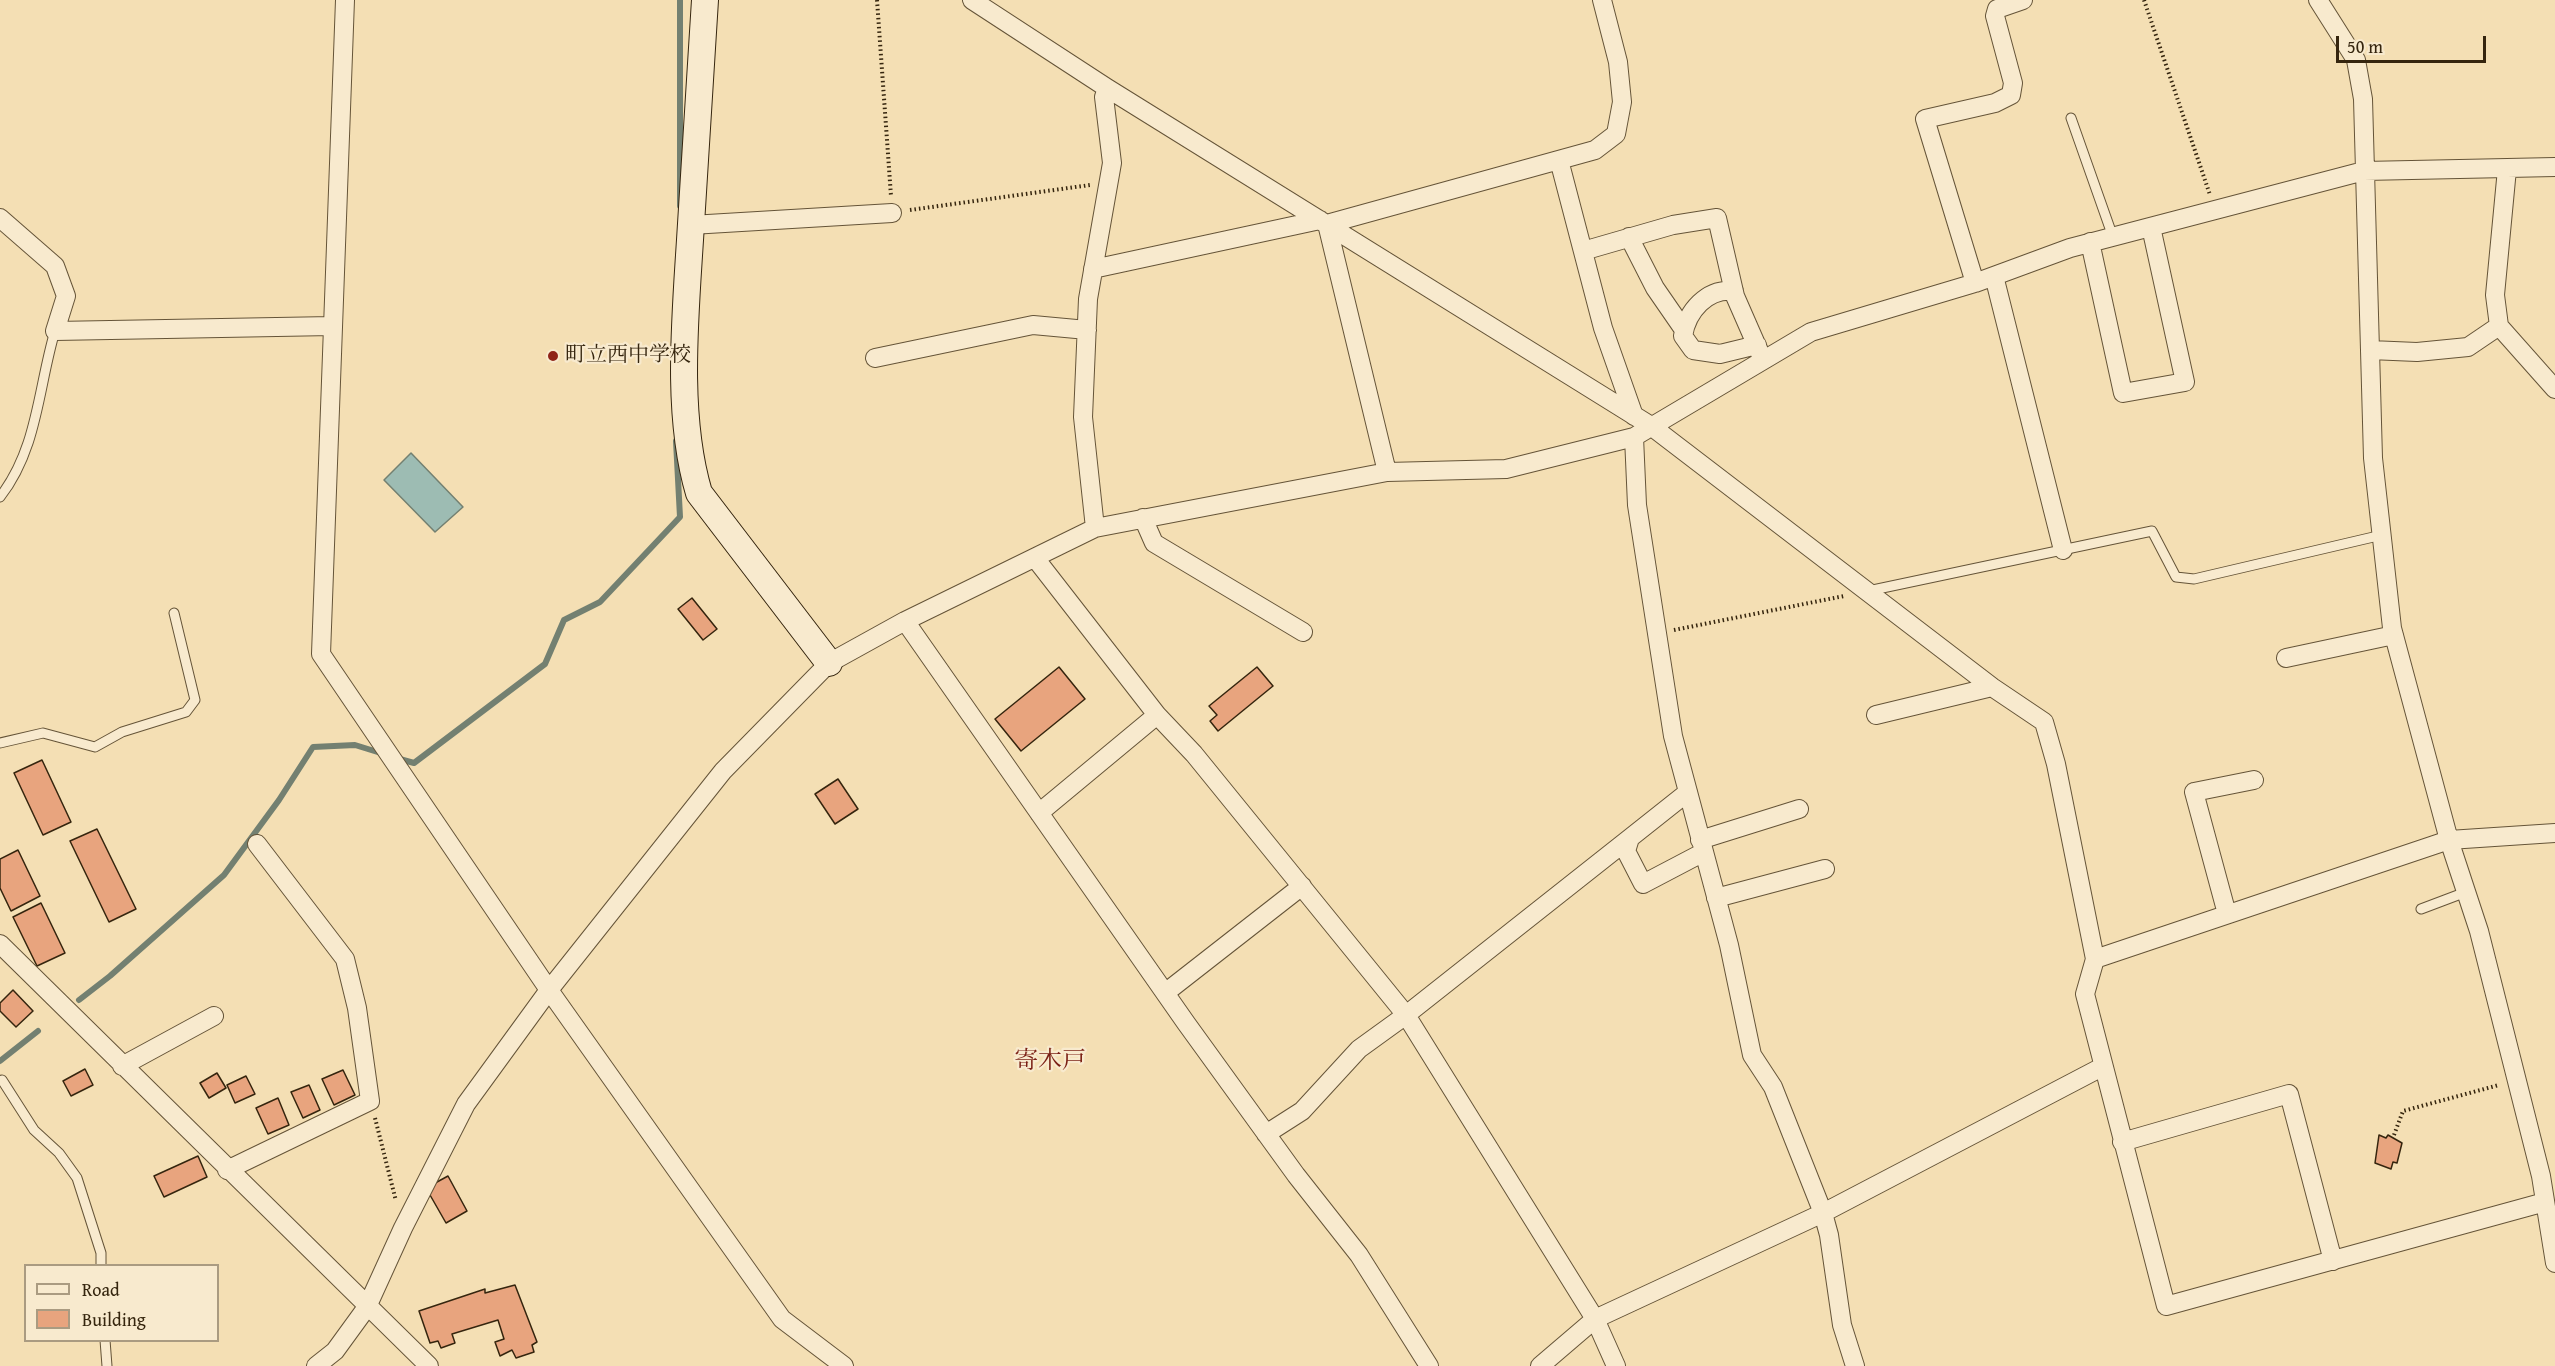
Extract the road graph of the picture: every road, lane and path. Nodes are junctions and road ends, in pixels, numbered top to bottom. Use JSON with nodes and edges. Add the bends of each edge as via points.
{"nodes":[{"id":1,"x":345,"y":0,"type":"edge"},
{"id":2,"x":705,"y":0,"type":"edge"},
{"id":3,"x":877,"y":0,"type":"edge"},
{"id":4,"x":972,"y":0,"type":"edge"},
{"id":5,"x":1602,"y":0,"type":"edge"},
{"id":6,"x":2023,"y":0,"type":"edge"},
{"id":7,"x":2144,"y":0,"type":"edge"},
{"id":8,"x":2318,"y":0,"type":"edge"},
{"id":9,"x":1107,"y":88,"type":"junction"},
{"id":10,"x":2071,"y":118,"type":"dead end"},
{"id":11,"x":1559,"y":160,"type":"junction"},
{"id":12,"x":2555,"y":167,"type":"edge"},
{"id":13,"x":2507,"y":169,"type":"junction"},
{"id":14,"x":2364,"y":171,"type":"junction"},
{"id":15,"x":1108,"y":183,"type":"junction"},
{"id":16,"x":2215,"y":210,"type":"junction"},
{"id":17,"x":892,"y":213,"type":"junction"},
{"id":18,"x":0,"y":218,"type":"edge"},
{"id":19,"x":1324,"y":222,"type":"junction"},
{"id":20,"x":691,"y":225,"type":"junction"},
{"id":21,"x":2151,"y":227,"type":"junction"},
{"id":22,"x":1629,"y":237,"type":"junction"},
{"id":23,"x":2113,"y":237,"type":"junction"},
{"id":24,"x":2090,"y":243,"type":"junction"},
{"id":25,"x":1582,"y":251,"type":"junction"},
{"id":26,"x":1093,"y":268,"type":"junction"},
{"id":27,"x":1994,"y":276,"type":"junction"},
{"id":28,"x":1975,"y":283,"type":"junction"},
{"id":29,"x":1734,"y":291,"type":"junction"},
{"id":30,"x":332,"y":326,"type":"junction"},
{"id":31,"x":2499,"y":326,"type":"junction"},
{"id":32,"x":1087,"y":330,"type":"junction"},
{"id":33,"x":1684,"y":330,"type":"junction"},
{"id":34,"x":55,"y":331,"type":"junction"},
{"id":35,"x":2370,"y":350,"type":"junction"},
{"id":36,"x":1760,"y":352,"type":"junction"},
{"id":37,"x":875,"y":358,"type":"dead end"},
{"id":38,"x":2555,"y":389,"type":"edge"},
{"id":39,"x":1634,"y":416,"type":"junction"},
{"id":40,"x":1651,"y":426,"type":"junction"},
{"id":41,"x":1634,"y":437,"type":"junction"},
{"id":42,"x":1387,"y":472,"type":"junction"},
{"id":43,"x":0,"y":497,"type":"edge"},
{"id":44,"x":1143,"y":518,"type":"junction"},
{"id":45,"x":1095,"y":528,"type":"junction"},
{"id":46,"x":2382,"y":535,"type":"junction"},
{"id":47,"x":2063,"y":550,"type":"junction"},
{"id":48,"x":1035,"y":558,"type":"junction"},
{"id":49,"x":1868,"y":591,"type":"junction"},
{"id":50,"x":174,"y":613,"type":"dead end"},
{"id":51,"x":905,"y":621,"type":"junction"},
{"id":52,"x":1304,"y":632,"type":"dead end"},
{"id":53,"x":1657,"y":634,"type":"junction"},
{"id":54,"x":2394,"y":634,"type":"junction"},
{"id":55,"x":2286,"y":658,"type":"dead end"},
{"id":56,"x":829,"y":663,"type":"junction"},
{"id":57,"x":1992,"y":687,"type":"junction"},
{"id":58,"x":1157,"y":715,"type":"junction"},
{"id":59,"x":1876,"y":715,"type":"dead end"},
{"id":60,"x":0,"y":743,"type":"edge"},
{"id":61,"x":2254,"y":780,"type":"dead end"},
{"id":62,"x":1688,"y":792,"type":"junction"},
{"id":63,"x":1799,"y":809,"type":"dead end"},
{"id":64,"x":1039,"y":813,"type":"junction"},
{"id":65,"x":2555,"y":833,"type":"edge"},
{"id":66,"x":1630,"y":838,"type":"junction"},
{"id":67,"x":2449,"y":840,"type":"junction"},
{"id":68,"x":257,"y":844,"type":"dead end"},
{"id":69,"x":1702,"y":846,"type":"junction"},
{"id":70,"x":1824,"y":869,"type":"dead end"},
{"id":71,"x":1302,"y":886,"type":"junction"},
{"id":72,"x":2466,"y":892,"type":"junction"},
{"id":73,"x":1716,"y":898,"type":"junction"},
{"id":74,"x":2421,"y":909,"type":"dead end"},
{"id":75,"x":2227,"y":914,"type":"junction"},
{"id":76,"x":0,"y":944,"type":"edge"},
{"id":77,"x":2095,"y":959,"type":"junction"},
{"id":78,"x":549,"y":990,"type":"junction"},
{"id":79,"x":1166,"y":993,"type":"junction"},
{"id":80,"x":1406,"y":1015,"type":"junction"},
{"id":81,"x":214,"y":1016,"type":"dead end"},
{"id":82,"x":122,"y":1066,"type":"junction"},
{"id":83,"x":2102,"y":1067,"type":"junction"},
{"id":84,"x":2,"y":1080,"type":"dead end"},
{"id":85,"x":2517,"y":1080,"type":"junction"},
{"id":86,"x":370,"y":1101,"type":"junction"},
{"id":87,"x":1266,"y":1134,"type":"junction"},
{"id":88,"x":2394,"y":1135,"type":"dead end"},
{"id":89,"x":2122,"y":1142,"type":"junction"},
{"id":90,"x":228,"y":1170,"type":"junction"},
{"id":91,"x":2545,"y":1202,"type":"junction"},
{"id":92,"x":1822,"y":1213,"type":"junction"},
{"id":93,"x":403,"y":1228,"type":"junction"},
{"id":94,"x":2333,"y":1261,"type":"junction"},
{"id":95,"x":2555,"y":1263,"type":"edge"},
{"id":96,"x":101,"y":1264,"type":"edge"},
{"id":97,"x":367,"y":1306,"type":"junction"},
{"id":98,"x":1595,"y":1319,"type":"junction"},
{"id":99,"x":105,"y":1342,"type":"edge"},
{"id":100,"x":107,"y":1366,"type":"edge"},
{"id":101,"x":316,"y":1366,"type":"edge"},
{"id":102,"x":429,"y":1366,"type":"edge"},
{"id":103,"x":844,"y":1366,"type":"edge"},
{"id":104,"x":1429,"y":1366,"type":"edge"},
{"id":105,"x":1540,"y":1366,"type":"edge"},
{"id":106,"x":1616,"y":1366,"type":"edge"},
{"id":107,"x":1855,"y":1366,"type":"edge"}],
"edges":[{"from":1,"to":30,"type":"street"},
{"from":2,"to":20,"type":"street"},
{"from":3,"to":17,"type":"path"},
{"from":4,"to":9,"type":"street"},
{"from":5,"to":11,"type":"street","via":[[1618,62],[1622,102],[1616,134],[1595,150]]},
{"from":6,"to":28,"type":"street","via":[[1997,9],[1995,16],[2013,82],[2011,95],[1995,103],[1925,119]]},
{"from":7,"to":16,"type":"path"},
{"from":8,"to":14,"type":"street","via":[[2356,60],[2363,99]]},
{"from":9,"to":15,"type":"street","via":[[1104,97],[1112,163]]},
{"from":9,"to":19,"type":"street"},
{"from":10,"to":23,"type":"lane"},
{"from":11,"to":19,"type":"street"},
{"from":11,"to":25,"type":"street"},
{"from":12,"to":13,"type":"street"},
{"from":13,"to":14,"type":"street"},
{"from":13,"to":31,"type":"street","via":[[2495,295]]},
{"from":14,"to":16,"type":"street"},
{"from":14,"to":35,"type":"street"},
{"from":15,"to":17,"type":"path"},
{"from":15,"to":26,"type":"street"},
{"from":16,"to":21,"type":"street"},
{"from":17,"to":20,"type":"street"},
{"from":18,"to":34,"type":"street","via":[[55,266],[66,296]]},
{"from":19,"to":26,"type":"street"},
{"from":19,"to":39,"type":"street"},
{"from":19,"to":42,"type":"street"},
{"from":20,"to":56,"type":"street","via":[[686,403],[691,465],[699,493]]},
{"from":21,"to":23,"type":"street"},
{"from":21,"to":24,"type":"street","via":[[2185,382],[2122,393]]},
{"from":22,"to":25,"type":"street"},
{"from":22,"to":29,"type":"street","via":[[1717,218]]},
{"from":22,"to":33,"type":"street","via":[[1655,288]]},
{"from":23,"to":24,"type":"street"},
{"from":24,"to":27,"type":"street"},
{"from":25,"to":39,"type":"street","via":[[1603,328]]},
{"from":26,"to":32,"type":"street"},
{"from":27,"to":28,"type":"street"},
{"from":27,"to":47,"type":"street"},
{"from":28,"to":36,"type":"street","via":[[1811,332]]},
{"from":29,"to":33,"type":"street","via":[[1713,294],[1698,304]]},
{"from":29,"to":36,"type":"street"},
{"from":30,"to":34,"type":"street"},
{"from":30,"to":78,"type":"street","via":[[321,654]]},
{"from":31,"to":35,"type":"street","via":[[2468,347],[2417,352]]},
{"from":31,"to":38,"type":"street"},
{"from":32,"to":37,"type":"street","via":[[1033,325]]},
{"from":32,"to":45,"type":"street","via":[[1083,417]]},
{"from":33,"to":36,"type":"street","via":[[1683,336],[1693,350],[1720,354]]},
{"from":34,"to":43,"type":"lane","via":[[26,456]]},
{"from":35,"to":46,"type":"street","via":[[2373,458]]},
{"from":36,"to":40,"type":"street"},
{"from":39,"to":40,"type":"street"},
{"from":40,"to":41,"type":"street"},
{"from":40,"to":49,"type":"street"},
{"from":41,"to":42,"type":"street","via":[[1506,469]]},
{"from":41,"to":53,"type":"street","via":[[1636,505]]},
{"from":42,"to":44,"type":"street"},
{"from":44,"to":45,"type":"street"},
{"from":44,"to":52,"type":"street","via":[[1154,543]]},
{"from":45,"to":48,"type":"street"},
{"from":46,"to":47,"type":"lane","via":[[2193,579],[2176,577],[2152,531]]},
{"from":46,"to":54,"type":"street"},
{"from":47,"to":49,"type":"lane"},
{"from":48,"to":51,"type":"street"},
{"from":48,"to":58,"type":"street"},
{"from":49,"to":53,"type":"path"},
{"from":49,"to":57,"type":"street"},
{"from":50,"to":60,"type":"lane","via":[[195,700],[186,712],[122,732],[95,747],[43,733]]},
{"from":51,"to":56,"type":"street"},
{"from":51,"to":64,"type":"street"},
{"from":53,"to":62,"type":"street","via":[[1673,736]]},
{"from":54,"to":55,"type":"street"},
{"from":54,"to":67,"type":"street"},
{"from":56,"to":78,"type":"street","via":[[723,771]]},
{"from":57,"to":59,"type":"street"},
{"from":57,"to":77,"type":"street","via":[[2044,722]]},
{"from":58,"to":64,"type":"street"},
{"from":58,"to":71,"type":"street","via":[[1194,753]]},
{"from":61,"to":75,"type":"street","via":[[2194,792]]},
{"from":62,"to":66,"type":"street"},
{"from":62,"to":69,"type":"street"},
{"from":63,"to":69,"type":"street"},
{"from":64,"to":79,"type":"street"},
{"from":65,"to":67,"type":"street"},
{"from":66,"to":69,"type":"street","via":[[1626,851],[1642,885]]},
{"from":66,"to":80,"type":"street"},
{"from":67,"to":72,"type":"street"},
{"from":67,"to":75,"type":"street"},
{"from":68,"to":86,"type":"street","via":[[345,959],[357,1008]]},
{"from":69,"to":73,"type":"street"},
{"from":70,"to":73,"type":"street"},
{"from":71,"to":79,"type":"street"},
{"from":71,"to":80,"type":"street"},
{"from":72,"to":74,"type":"lane"},
{"from":72,"to":85,"type":"street"},
{"from":73,"to":92,"type":"street","via":[[1752,1055],[1773,1087]]},
{"from":75,"to":77,"type":"street"},
{"from":76,"to":82,"type":"street"},
{"from":77,"to":83,"type":"street","via":[[2085,994]]},
{"from":78,"to":93,"type":"street","via":[[466,1104]]},
{"from":78,"to":103,"type":"street","via":[[782,1319]]},
{"from":79,"to":87,"type":"street"},
{"from":80,"to":87,"type":"street","via":[[1359,1049],[1302,1111]]},
{"from":80,"to":98,"type":"street"},
{"from":81,"to":82,"type":"street"},
{"from":82,"to":90,"type":"street"},
{"from":83,"to":89,"type":"street"},
{"from":83,"to":92,"type":"street"},
{"from":84,"to":96,"type":"lane","via":[[34,1130],[77,1178]]},
{"from":85,"to":88,"type":"path","via":[[2403,1111]]},
{"from":85,"to":91,"type":"street"},
{"from":86,"to":90,"type":"street"},
{"from":86,"to":93,"type":"path"},
{"from":87,"to":104,"type":"street","via":[[1359,1255]]},
{"from":89,"to":94,"type":"street","via":[[2166,1306]]},
{"from":89,"to":94,"type":"street","via":[[2289,1094]]},
{"from":90,"to":97,"type":"street"},
{"from":91,"to":94,"type":"street"},
{"from":91,"to":95,"type":"street"},
{"from":92,"to":98,"type":"street"},
{"from":92,"to":107,"type":"street","via":[[1829,1235],[1842,1325]]},
{"from":93,"to":97,"type":"street"},
{"from":97,"to":101,"type":"street","via":[[335,1351]]},
{"from":97,"to":102,"type":"street"},
{"from":98,"to":105,"type":"street"},
{"from":98,"to":106,"type":"street"},
{"from":99,"to":100,"type":"lane"}]}
